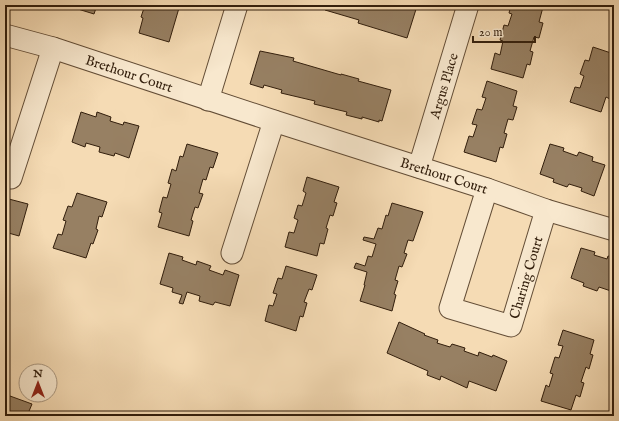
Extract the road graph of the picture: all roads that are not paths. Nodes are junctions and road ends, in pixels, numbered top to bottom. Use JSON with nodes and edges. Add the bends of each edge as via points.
{"nodes":[{"id":1,"x":237,"y":5,"type":"edge"},
{"id":2,"x":468,"y":5,"type":"edge"},
{"id":3,"x":5,"y":35,"type":"edge"},
{"id":4,"x":53,"y":48,"type":"junction"},
{"id":5,"x":208,"y":100,"type":"junction"},
{"id":6,"x":274,"y":122,"type":"junction"},
{"id":7,"x":419,"y":167,"type":"junction"},
{"id":8,"x":11,"y":178,"type":"dead end"},
{"id":9,"x":488,"y":189,"type":"junction"},
{"id":10,"x":546,"y":210,"type":"junction"},
{"id":11,"x":614,"y":230,"type":"edge"},
{"id":12,"x":232,"y":254,"type":"dead end"}],
"edges":[{"from":1,"to":5,"type":"street"},
{"from":2,"to":7,"type":"street","name":"Argus Place"},
{"from":3,"to":4,"type":"street","name":"Brethour Court"},
{"from":4,"to":5,"type":"street","name":"Brethour Court"},
{"from":4,"to":8,"type":"street"},
{"from":5,"to":6,"type":"street","name":"Brethour Court"},
{"from":6,"to":7,"type":"street","name":"Brethour Court"},
{"from":6,"to":12,"type":"street"},
{"from":7,"to":9,"type":"street","name":"Brethour Court"},
{"from":9,"to":10,"type":"street","name":"Brethour Court"},
{"from":9,"to":10,"type":"street","name":"Charing Court","via":[[450,308],[511,326]]},
{"from":10,"to":11,"type":"street","name":"Brethour Court"}]}
